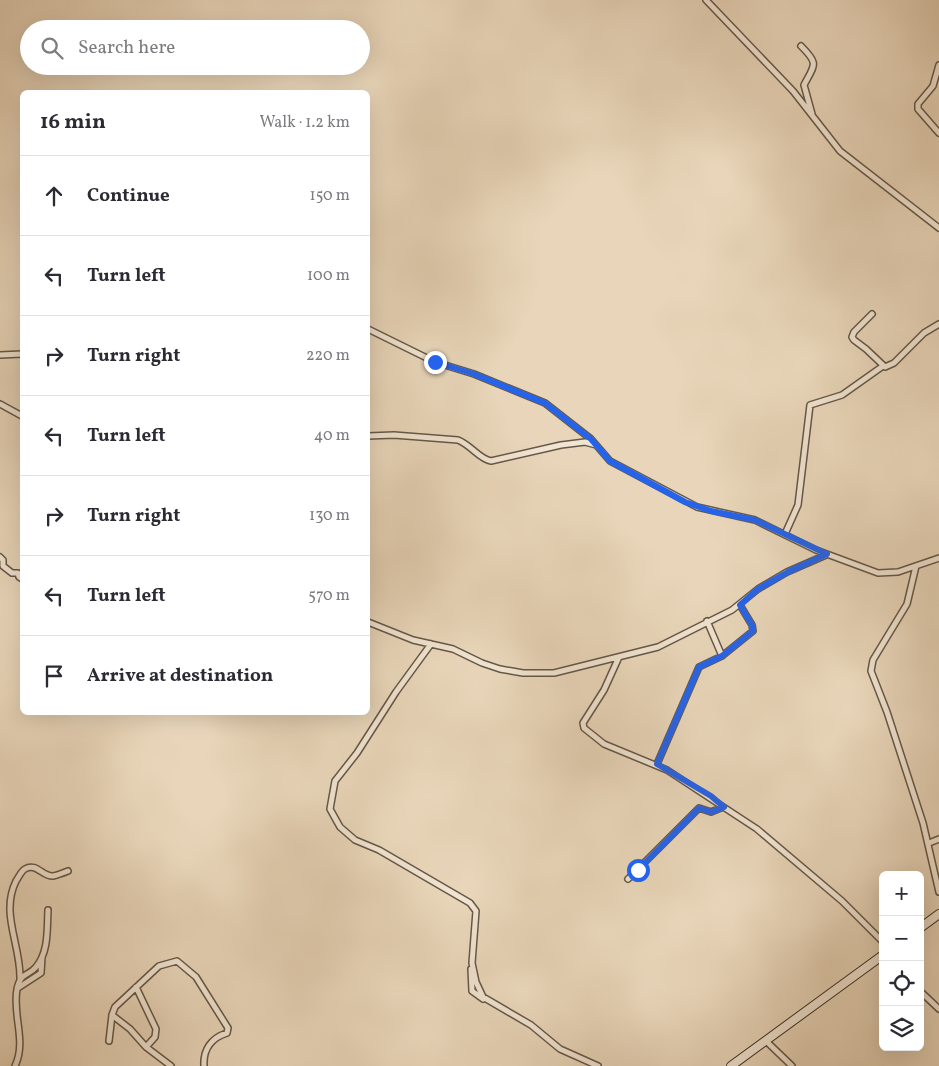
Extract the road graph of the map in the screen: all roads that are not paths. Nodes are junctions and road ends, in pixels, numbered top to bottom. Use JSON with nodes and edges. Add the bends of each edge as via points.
{"nodes":[{"id":1,"x":706,"y":0,"type":"edge"},
{"id":2,"x":801,"y":46,"type":"dead end"},
{"id":3,"x":939,"y":65,"type":"edge"},
{"id":4,"x":812,"y":114,"type":"junction"},
{"id":5,"x":939,"y":133,"type":"edge"},
{"id":6,"x":939,"y":228,"type":"edge"},
{"id":7,"x":872,"y":314,"type":"dead end"},
{"id":8,"x":939,"y":324,"type":"edge"},
{"id":9,"x":370,"y":330,"type":"edge"},
{"id":10,"x":20,"y":354,"type":"edge"},
{"id":11,"x":0,"y":355,"type":"edge"},
{"id":12,"x":883,"y":366,"type":"junction"},
{"id":13,"x":0,"y":404,"type":"edge"},
{"id":14,"x":20,"y":415,"type":"edge"},
{"id":15,"x":370,"y":436,"type":"edge"},
{"id":16,"x":596,"y":445,"type":"junction"},
{"id":17,"x":785,"y":534,"type":"junction"},
{"id":18,"x":827,"y":554,"type":"junction"},
{"id":19,"x":0,"y":557,"type":"edge"},
{"id":20,"x":939,"y":558,"type":"edge"},
{"id":21,"x":916,"y":566,"type":"junction"},
{"id":22,"x":20,"y":578,"type":"edge"},
{"id":23,"x":740,"y":605,"type":"junction"},
{"id":24,"x":707,"y":621,"type":"junction"},
{"id":25,"x":370,"y":623,"type":"edge"},
{"id":26,"x":431,"y":644,"type":"junction"},
{"id":27,"x":722,"y":656,"type":"junction"},
{"id":28,"x":619,"y":657,"type":"junction"},
{"id":29,"x":657,"y":764,"type":"junction"},
{"id":30,"x":724,"y":807,"type":"junction"},
{"id":31,"x":939,"y":839,"type":"edge"},
{"id":32,"x":929,"y":843,"type":"junction"},
{"id":33,"x":68,"y":871,"type":"dead end"},
{"id":34,"x":628,"y":879,"type":"dead end"},
{"id":35,"x":939,"y":892,"type":"edge"},
{"id":36,"x":48,"y":910,"type":"dead end"},
{"id":37,"x":939,"y":914,"type":"edge"},
{"id":38,"x":924,"y":925,"type":"edge"},
{"id":39,"x":879,"y":938,"type":"edge"},
{"id":40,"x":42,"y":957,"type":"junction"},
{"id":41,"x":879,"y":958,"type":"edge"},
{"id":42,"x":20,"y":979,"type":"junction"},
{"id":43,"x":136,"y":987,"type":"junction"},
{"id":44,"x":17,"y":988,"type":"junction"},
{"id":45,"x":924,"y":995,"type":"edge"},
{"id":46,"x":939,"y":1009,"type":"edge"},
{"id":47,"x":112,"y":1015,"type":"junction"},
{"id":48,"x":766,"y":1041,"type":"junction"},
{"id":49,"x":109,"y":1042,"type":"dead end"},
{"id":50,"x":146,"y":1047,"type":"junction"},
{"id":51,"x":15,"y":1066,"type":"edge"},
{"id":52,"x":171,"y":1066,"type":"edge"},
{"id":53,"x":204,"y":1066,"type":"edge"},
{"id":54,"x":598,"y":1066,"type":"edge"},
{"id":55,"x":731,"y":1066,"type":"edge"},
{"id":56,"x":792,"y":1066,"type":"edge"}],
"edges":[{"from":1,"to":4,"type":"street"},
{"from":2,"to":4,"type":"street","via":[[814,60],[815,66],[804,85]]},
{"from":3,"to":5,"type":"street","via":[[933,86],[918,104],[918,109]]},
{"from":4,"to":6,"type":"street","via":[[840,151]]},
{"from":7,"to":12,"type":"street","via":[[852,336]]},
{"from":8,"to":12,"type":"street","via":[[924,333],[894,364]]},
{"from":9,"to":16,"type":"street","via":[[435,362],[545,403]]},
{"from":10,"to":11,"type":"street"},
{"from":12,"to":17,"type":"street","via":[[842,395],[810,405],[798,505]]},
{"from":13,"to":14,"type":"street"},
{"from":15,"to":16,"type":"street","via":[[458,440],[492,461],[561,445],[584,442]]},
{"from":16,"to":17,"type":"street","via":[[610,461],[685,502],[755,520]]},
{"from":17,"to":18,"type":"street"},
{"from":18,"to":21,"type":"street","via":[[878,573],[898,572]]},
{"from":18,"to":23,"type":"street","via":[[758,589]]},
{"from":19,"to":22,"type":"street","via":[[3,566],[12,573],[18,573]]},
{"from":20,"to":21,"type":"street"},
{"from":21,"to":32,"type":"street","via":[[907,604],[871,666]]},
{"from":23,"to":24,"type":"street"},
{"from":23,"to":27,"type":"street","via":[[753,631]]},
{"from":24,"to":27,"type":"street"},
{"from":24,"to":28,"type":"street","via":[[658,647]]},
{"from":25,"to":26,"type":"street"},
{"from":26,"to":28,"type":"street","via":[[453,648],[489,666],[523,673],[554,673]]},
{"from":26,"to":54,"type":"street","via":[[335,781],[330,809],[340,827],[355,840],[379,850],[474,906],[472,991],[531,1025],[560,1049]]},
{"from":27,"to":29,"type":"street","via":[[699,667]]},
{"from":28,"to":29,"type":"street","via":[[604,690],[582,725],[604,744]]},
{"from":29,"to":30,"type":"street"},
{"from":30,"to":34,"type":"street","via":[[711,812],[699,808]]},
{"from":30,"to":39,"type":"street","via":[[771,838]]},
{"from":31,"to":32,"type":"street"},
{"from":32,"to":35,"type":"street"},
{"from":33,"to":42,"type":"street","via":[[53,876],[37,868],[27,868],[22,870],[14,885],[9,912]]},
{"from":36,"to":40,"type":"street"},
{"from":37,"to":38,"type":"street"},
{"from":40,"to":42,"type":"street","via":[[36,967]]},
{"from":40,"to":44,"type":"street","via":[[41,973]]},
{"from":41,"to":48,"type":"street"},
{"from":42,"to":44,"type":"street"},
{"from":43,"to":47,"type":"street","via":[[115,1007]]},
{"from":43,"to":50,"type":"street","via":[[156,1030],[155,1037]]},
{"from":43,"to":53,"type":"street","via":[[166,962],[177,961],[190,970],[228,1028],[210,1044]]},
{"from":44,"to":51,"type":"street","via":[[20,1044]]},
{"from":45,"to":46,"type":"street"},
{"from":47,"to":49,"type":"street"},
{"from":47,"to":50,"type":"street"},
{"from":48,"to":55,"type":"street"},
{"from":48,"to":56,"type":"street"},
{"from":50,"to":52,"type":"street"}]}
